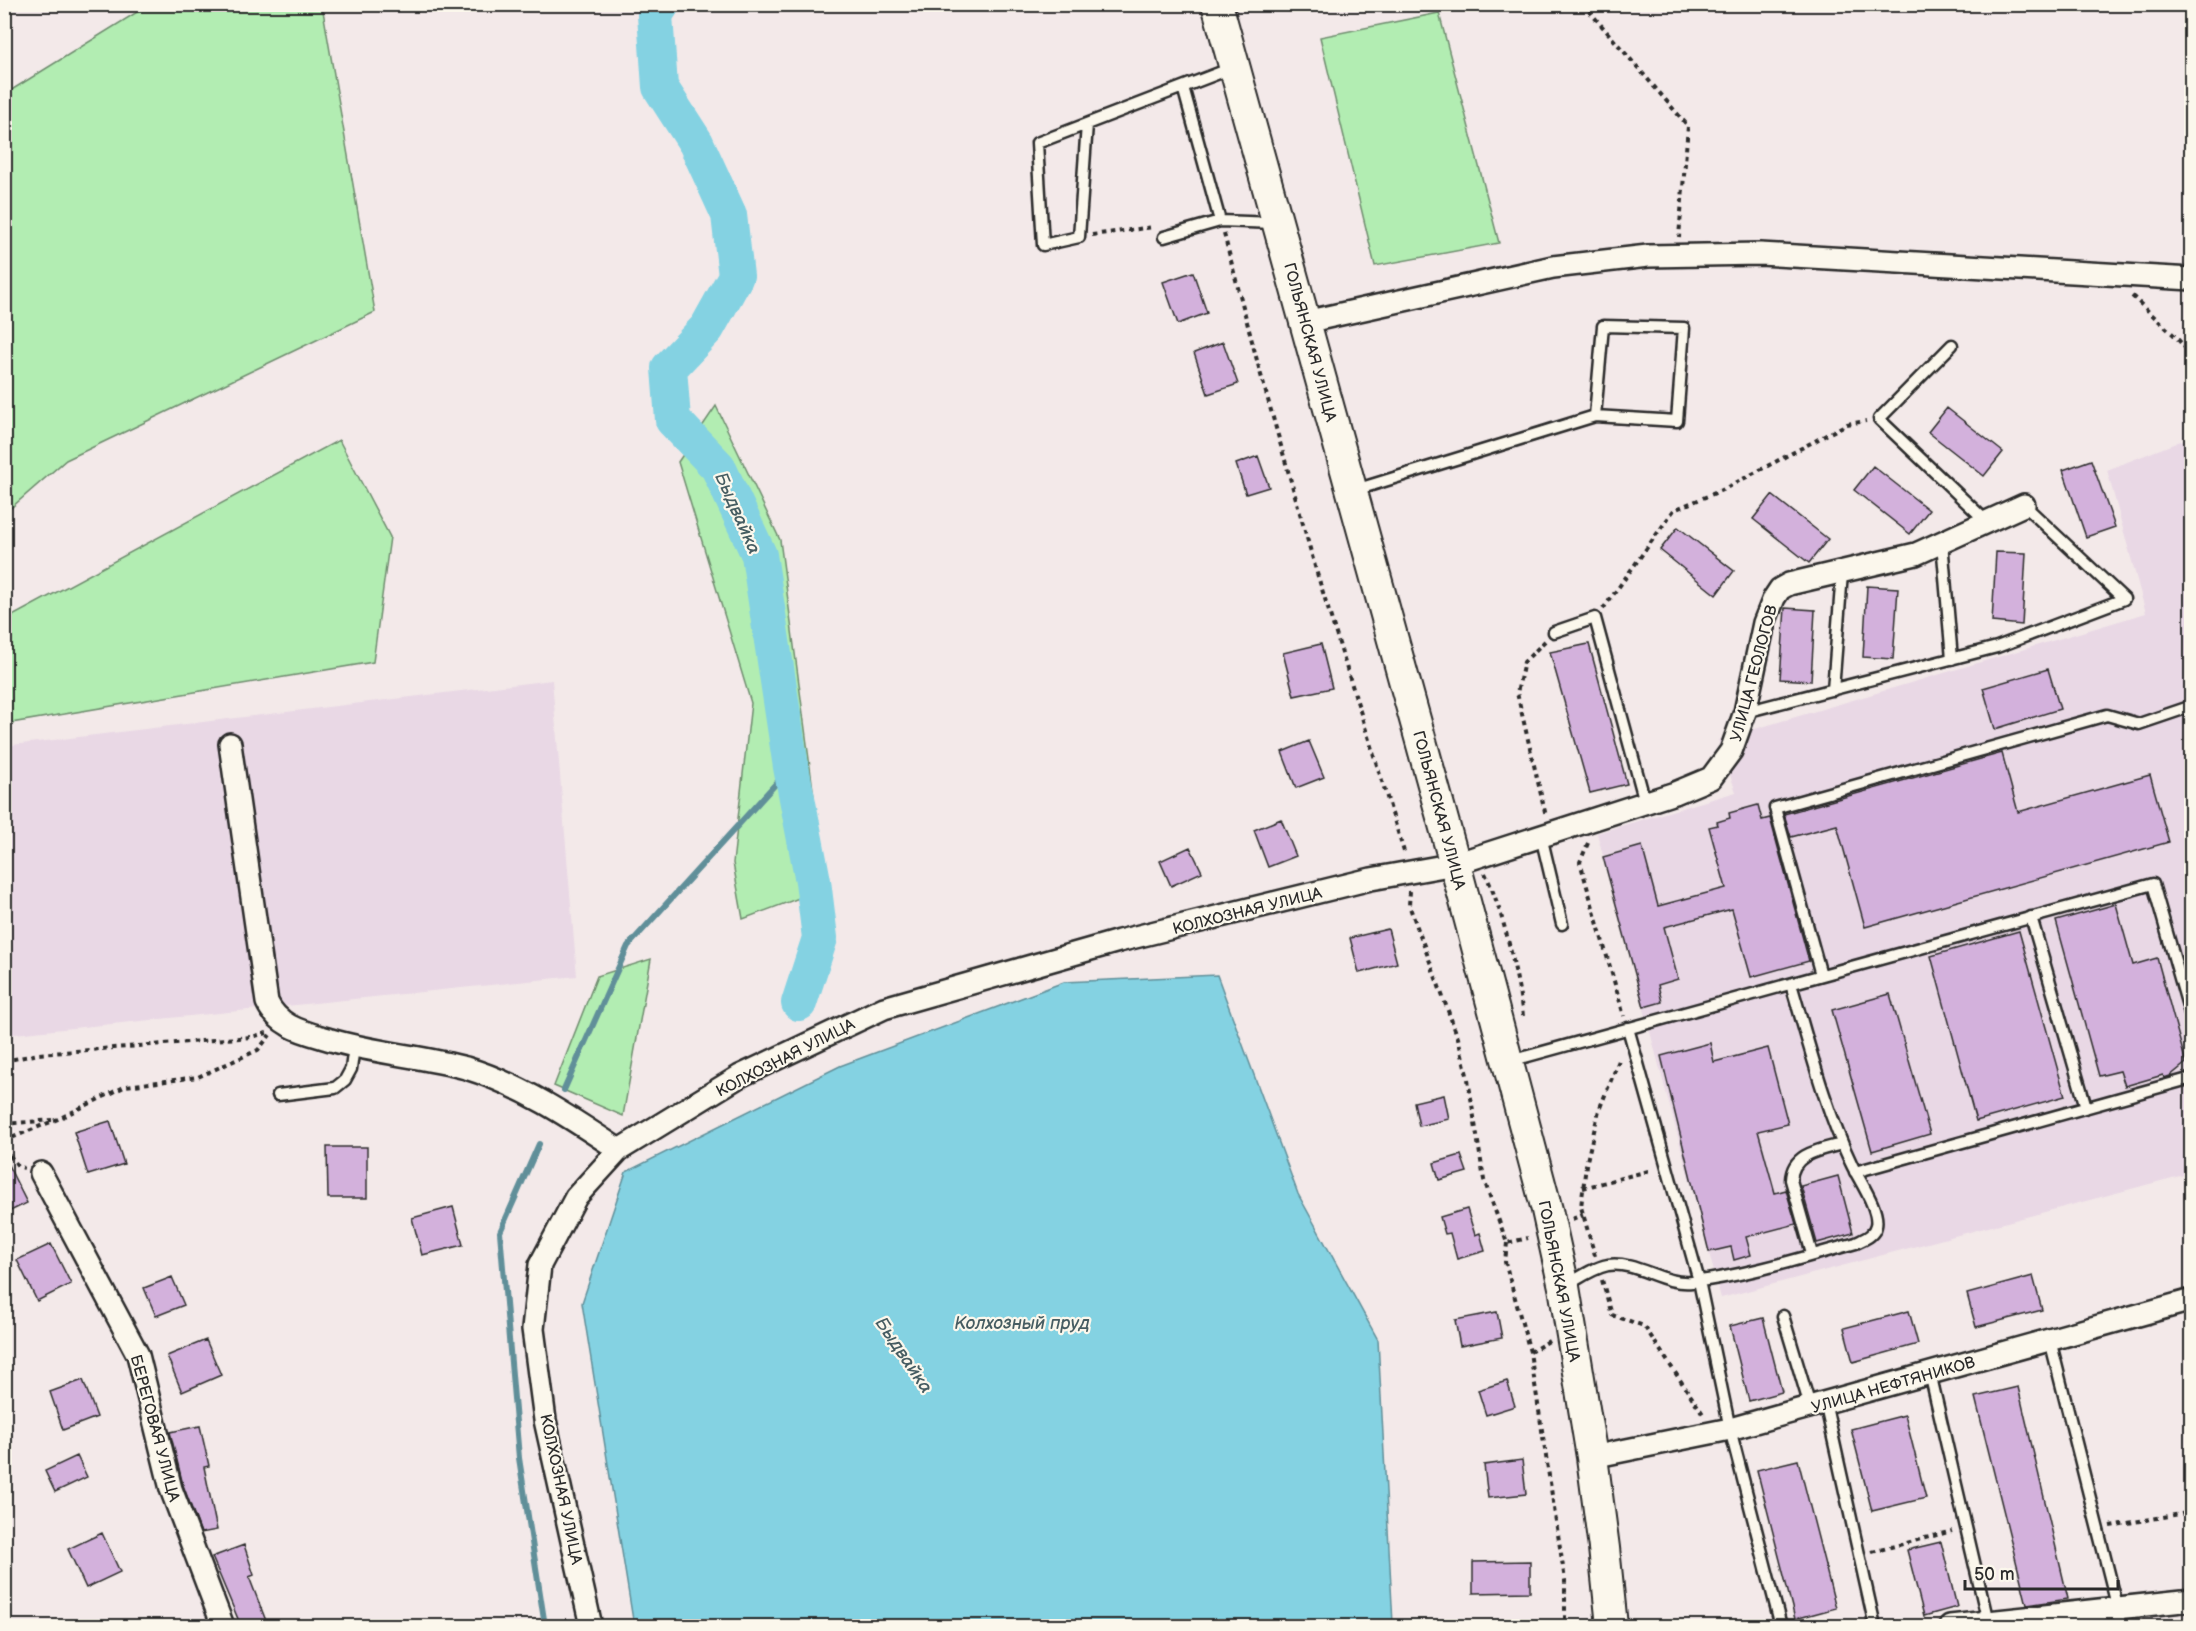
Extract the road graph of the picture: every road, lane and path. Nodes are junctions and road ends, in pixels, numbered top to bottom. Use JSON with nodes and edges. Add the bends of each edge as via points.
{"nodes":[{"id":1,"x":1217,"y":4,"type":"edge"},
{"id":2,"x":1583,"y":4,"type":"edge"},
{"id":3,"x":1235,"y":67,"type":"junction"},
{"id":4,"x":1183,"y":87,"type":"junction"},
{"id":5,"x":1087,"y":124,"type":"junction"},
{"id":6,"x":1220,"y":221,"type":"junction"},
{"id":7,"x":1278,"y":223,"type":"junction"},
{"id":8,"x":1079,"y":237,"type":"junction"},
{"id":9,"x":1164,"y":237,"type":"joint"},
{"id":10,"x":1677,"y":256,"type":"junction"},
{"id":11,"x":2109,"y":274,"type":"junction"},
{"id":12,"x":2192,"y":279,"type":"edge"},
{"id":13,"x":1305,"y":322,"type":"junction"},
{"id":14,"x":1952,"y":345,"type":"dead end"},
{"id":15,"x":2192,"y":356,"type":"edge"},
{"id":16,"x":1595,"y":416,"type":"junction"},
{"id":17,"x":1879,"y":419,"type":"junction"},
{"id":18,"x":1352,"y":491,"type":"junction"},
{"id":19,"x":2024,"y":505,"type":"joint"},
{"id":20,"x":1987,"y":522,"type":"junction"},
{"id":21,"x":1942,"y":542,"type":"junction"},
{"id":22,"x":1842,"y":573,"type":"junction"},
{"id":23,"x":1595,"y":618,"type":"junction"},
{"id":24,"x":1554,"y":632,"type":"joint"},
{"id":25,"x":1952,"y":659,"type":"junction"},
{"id":26,"x":1833,"y":690,"type":"junction"},
{"id":27,"x":2192,"y":706,"type":"edge"},
{"id":28,"x":1745,"y":712,"type":"junction"},
{"id":29,"x":230,"y":744,"type":"dead end"},
{"id":30,"x":1645,"y":802,"type":"junction"},
{"id":31,"x":1599,"y":817,"type":"junction"},
{"id":32,"x":1545,"y":834,"type":"junction"},
{"id":33,"x":1466,"y":860,"type":"junction"},
{"id":34,"x":1410,"y":872,"type":"junction"},
{"id":35,"x":2031,"y":917,"type":"junction"},
{"id":36,"x":1562,"y":924,"type":"dead end"},
{"id":37,"x":1821,"y":975,"type":"junction"},
{"id":38,"x":1791,"y":984,"type":"junction"},
{"id":39,"x":2192,"y":1020,"type":"edge"},
{"id":40,"x":1628,"y":1028,"type":"junction"},
{"id":41,"x":354,"y":1047,"type":"junction"},
{"id":42,"x":1518,"y":1059,"type":"junction"},
{"id":43,"x":4,"y":1060,"type":"edge"},
{"id":44,"x":2192,"y":1078,"type":"edge"},
{"id":45,"x":278,"y":1095,"type":"dead end"},
{"id":46,"x":2086,"y":1107,"type":"junction"},
{"id":47,"x":58,"y":1119,"type":"junction"},
{"id":48,"x":4,"y":1124,"type":"edge"},
{"id":49,"x":4,"y":1141,"type":"edge"},
{"id":50,"x":1842,"y":1144,"type":"junction"},
{"id":51,"x":619,"y":1150,"type":"junction"},
{"id":52,"x":1667,"y":1166,"type":"junction"},
{"id":53,"x":1855,"y":1172,"type":"junction"},
{"id":54,"x":41,"y":1173,"type":"dead end"},
{"id":55,"x":1583,"y":1188,"type":"junction"},
{"id":56,"x":1583,"y":1215,"type":"junction"},
{"id":57,"x":1552,"y":1234,"type":"junction"},
{"id":58,"x":1507,"y":1243,"type":"junction"},
{"id":59,"x":1812,"y":1254,"type":"junction"},
{"id":60,"x":1599,"y":1268,"type":"junction"},
{"id":61,"x":1699,"y":1281,"type":"junction"},
{"id":62,"x":1564,"y":1287,"type":"junction"},
{"id":63,"x":2192,"y":1300,"type":"edge"},
{"id":64,"x":1783,"y":1316,"type":"dead end"},
{"id":65,"x":1572,"y":1336,"type":"junction"},
{"id":66,"x":2050,"y":1340,"type":"junction"},
{"id":67,"x":1530,"y":1352,"type":"junction"},
{"id":68,"x":1930,"y":1373,"type":"junction"},
{"id":69,"x":1818,"y":1404,"type":"junction"},
{"id":70,"x":1723,"y":1430,"type":"junction"},
{"id":71,"x":1592,"y":1457,"type":"junction"},
{"id":72,"x":2192,"y":1512,"type":"edge"},
{"id":73,"x":1966,"y":1527,"type":"junction"},
{"id":74,"x":2098,"y":1528,"type":"junction"},
{"id":75,"x":1859,"y":1555,"type":"junction"},
{"id":76,"x":2192,"y":1600,"type":"edge"},
{"id":77,"x":2119,"y":1617,"type":"edge"},
{"id":78,"x":1988,"y":1622,"type":"junction"},
{"id":79,"x":2036,"y":1622,"type":"edge"},
{"id":80,"x":223,"y":1626,"type":"edge"},
{"id":81,"x":591,"y":1626,"type":"edge"},
{"id":82,"x":1565,"y":1626,"type":"edge"},
{"id":83,"x":1612,"y":1626,"type":"edge"},
{"id":84,"x":1780,"y":1626,"type":"edge"},
{"id":85,"x":1875,"y":1626,"type":"edge"},
{"id":86,"x":1950,"y":1626,"type":"edge"}],
"edges":[{"from":1,"to":3,"type":"main road","name":"ГОЛЬЯНСКАЯ УЛИЦА"},
{"from":2,"to":10,"type":"path","via":[[1688,126]]},
{"from":3,"to":4,"type":"lane"},
{"from":3,"to":7,"type":"main road","name":"ГОЛЬЯНСКАЯ УЛИЦА"},
{"from":4,"to":5,"type":"lane"},
{"from":4,"to":6,"type":"lane"},
{"from":5,"to":8,"type":"lane"},
{"from":5,"to":8,"type":"lane","via":[[1037,143],[1043,244]]},
{"from":6,"to":7,"type":"lane"},
{"from":6,"to":9,"type":"lane"},
{"from":6,"to":34,"type":"path","via":[[1316,570]]},
{"from":7,"to":13,"type":"main road","name":"ГОЛЬЯНСКАЯ УЛИЦА"},
{"from":8,"to":9,"type":"path","via":[[1163,225]]},
{"from":10,"to":11,"type":"street","via":[[1760,254]]},
{"from":10,"to":13,"type":"street","via":[[1553,267]]},
{"from":11,"to":12,"type":"street"},
{"from":11,"to":15,"type":"path"},
{"from":13,"to":18,"type":"main road","name":"ГОЛЬЯНСКАЯ УЛИЦА"},
{"from":14,"to":17,"type":"lane"},
{"from":16,"to":16,"type":"lane","via":[[1677,421],[1684,328],[1603,326]]},
{"from":16,"to":18,"type":"lane"},
{"from":17,"to":20,"type":"lane"},
{"from":17,"to":23,"type":"path","via":[[1847,424],[1722,490],[1674,510]]},
{"from":18,"to":33,"type":"main road","name":"ГОЛЬЯНСКАЯ УЛИЦА"},
{"from":19,"to":20,"type":"street","name":"УЛИЦА ГЕОЛОГОВ"},
{"from":19,"to":25,"type":"lane","via":[[2124,599],[1997,647]]},
{"from":20,"to":21,"type":"street","name":"УЛИЦА ГЕОЛОГОВ"},
{"from":21,"to":22,"type":"street","name":"УЛИЦА ГЕОЛОГОВ","via":[[1916,554]]},
{"from":21,"to":25,"type":"lane"},
{"from":22,"to":26,"type":"lane"},
{"from":22,"to":28,"type":"street","name":"УЛИЦА ГЕОЛОГОВ","via":[[1789,584],[1779,590],[1764,623]]},
{"from":23,"to":24,"type":"lane"},
{"from":23,"to":30,"type":"lane"},
{"from":24,"to":32,"type":"path","via":[[1524,662],[1517,693]]},
{"from":25,"to":26,"type":"lane"},
{"from":26,"to":28,"type":"lane"},
{"from":27,"to":37,"type":"lane","via":[[2139,724],[2107,714],[1775,808]]},
{"from":28,"to":30,"type":"street","name":"УЛИЦА ГЕОЛОГОВ","via":[[1731,751],[1711,778]]},
{"from":29,"to":41,"type":"street","via":[[267,1002],[284,1023]]},
{"from":30,"to":31,"type":"street","name":"УЛИЦА ГЕОЛОГОВ"},
{"from":31,"to":32,"type":"street","name":"УЛИЦА ГЕОЛОГОВ"},
{"from":31,"to":40,"type":"path","via":[[1580,862]]},
{"from":32,"to":33,"type":"street","name":"УЛИЦА ГЕОЛОГОВ"},
{"from":32,"to":36,"type":"lane"},
{"from":33,"to":34,"type":"street","name":"КОЛХОЗНАЯ УЛИЦА"},
{"from":33,"to":42,"type":"main road","name":"ГОЛЬЯНСКАЯ УЛИЦА"},
{"from":33,"to":42,"type":"path","via":[[1493,890],[1519,986]]},
{"from":34,"to":51,"type":"street","name":"КОЛХОЗНАЯ УЛИЦА","via":[[1119,941],[884,1008],[740,1077]]},
{"from":34,"to":58,"type":"path","via":[[1410,905],[1458,1038],[1484,1180]]},
{"from":35,"to":37,"type":"lane"},
{"from":35,"to":39,"type":"lane","via":[[2153,884]]},
{"from":35,"to":46,"type":"lane"},
{"from":37,"to":38,"type":"lane"},
{"from":38,"to":40,"type":"lane"},
{"from":38,"to":50,"type":"lane"},
{"from":40,"to":42,"type":"lane"},
{"from":40,"to":52,"type":"lane"},
{"from":40,"to":55,"type":"path","via":[[1599,1110]]},
{"from":41,"to":45,"type":"lane","via":[[351,1069],[335,1088]]},
{"from":41,"to":51,"type":"street","via":[[484,1074],[528,1094]]},
{"from":42,"to":57,"type":"main road","name":"ГОЛЬЯНСКАЯ УЛИЦА"},
{"from":43,"to":47,"type":"path","via":[[273,1032],[258,1050],[198,1077],[126,1086]]},
{"from":44,"to":46,"type":"lane"},
{"from":46,"to":53,"type":"lane"},
{"from":47,"to":48,"type":"path"},
{"from":47,"to":49,"type":"path"},
{"from":50,"to":53,"type":"lane"},
{"from":50,"to":59,"type":"lane","via":[[1805,1156],[1792,1169],[1791,1180]]},
{"from":51,"to":81,"type":"street","name":"КОЛХОЗНАЯ УЛИЦА","via":[[576,1197],[540,1265],[534,1329],[545,1420]]},
{"from":52,"to":55,"type":"path"},
{"from":52,"to":61,"type":"lane"},
{"from":53,"to":59,"type":"lane","via":[[1876,1212],[1876,1227],[1870,1237],[1856,1243]]},
{"from":54,"to":80,"type":"street","name":"БЕРЕГОВАЯ УЛИЦА","via":[[138,1355],[171,1489]]},
{"from":55,"to":56,"type":"path"},
{"from":56,"to":57,"type":"path","via":[[1570,1219],[1574,1229]]},
{"from":56,"to":60,"type":"path"},
{"from":57,"to":58,"type":"path"},
{"from":57,"to":62,"type":"main road","name":"ГОЛЬЯНСКАЯ УЛИЦА"},
{"from":58,"to":67,"type":"path","via":[[1505,1262]]},
{"from":59,"to":61,"type":"lane"},
{"from":60,"to":61,"type":"lane","via":[[1623,1265],[1670,1281]]},
{"from":60,"to":62,"type":"lane"},
{"from":60,"to":70,"type":"path","via":[[1612,1315],[1644,1326]]},
{"from":61,"to":70,"type":"lane"},
{"from":62,"to":65,"type":"main road","name":"ГОЛЬЯНСКАЯ УЛИЦА"},
{"from":63,"to":66,"type":"street","name":"УЛИЦА НЕФТЯНИКОВ"},
{"from":64,"to":69,"type":"lane"},
{"from":65,"to":67,"type":"path","via":[[1544,1342]]},
{"from":65,"to":71,"type":"main road","name":"ГОЛЬЯНСКАЯ УЛИЦА"},
{"from":66,"to":68,"type":"street","name":"УЛИЦА НЕФТЯНИКОВ"},
{"from":66,"to":74,"type":"lane"},
{"from":67,"to":82,"type":"path","via":[[1565,1580]]},
{"from":68,"to":69,"type":"street","name":"УЛИЦА НЕФТЯНИКОВ"},
{"from":68,"to":73,"type":"lane"},
{"from":69,"to":70,"type":"street","name":"УЛИЦА НЕФТЯНИКОВ"},
{"from":69,"to":75,"type":"lane"},
{"from":70,"to":71,"type":"street","name":"УЛИЦА НЕФТЯНИКОВ"},
{"from":70,"to":84,"type":"lane"},
{"from":71,"to":83,"type":"main road","name":"ГОЛЬЯНСКАЯ УЛИЦА"},
{"from":72,"to":74,"type":"path"},
{"from":73,"to":75,"type":"path"},
{"from":73,"to":78,"type":"lane"},
{"from":74,"to":77,"type":"lane"},
{"from":75,"to":85,"type":"lane"},
{"from":76,"to":77,"type":"street"},
{"from":77,"to":79,"type":"street"},
{"from":78,"to":79,"type":"street"},
{"from":78,"to":86,"type":"street"}]}
